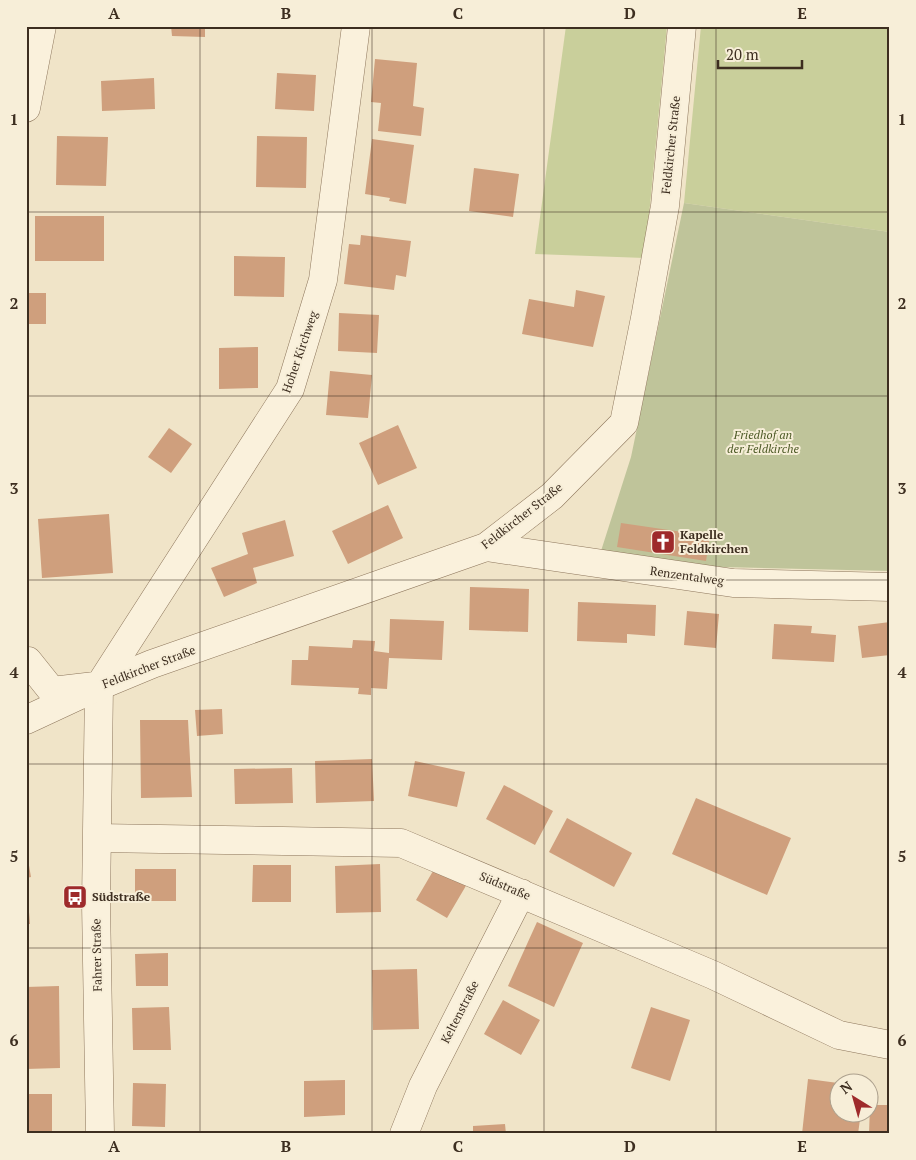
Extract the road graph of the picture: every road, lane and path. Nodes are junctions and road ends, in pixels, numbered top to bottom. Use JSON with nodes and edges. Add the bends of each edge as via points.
{"nodes":[{"id":1,"x":42,"y":26,"type":"edge"},
{"id":2,"x":356,"y":26,"type":"edge"},
{"id":3,"x":682,"y":26,"type":"edge"},
{"id":4,"x":26,"y":108,"type":"edge"},
{"id":5,"x":486,"y":547,"type":"junction"},
{"id":6,"x":890,"y":587,"type":"edge"},
{"id":7,"x":26,"y":661,"type":"edge"},
{"id":8,"x":98,"y":686,"type":"junction"},
{"id":9,"x":26,"y":720,"type":"edge"},
{"id":10,"x":97,"y":838,"type":"junction"},
{"id":11,"x":522,"y":893,"type":"junction"},
{"id":12,"x":890,"y":1045,"type":"edge"},
{"id":13,"x":100,"y":1134,"type":"edge"},
{"id":14,"x":404,"y":1134,"type":"edge"}],
"edges":[{"from":1,"to":4,"type":"street"},
{"from":2,"to":8,"type":"street","name":"Hoher Kirchweg","via":[[324,280],[290,389]]},
{"from":3,"to":5,"type":"street","name":"Feldkircher Straße","via":[[665,206],[624,422],[552,496]]},
{"from":5,"to":6,"type":"street","name":"Renzentalweg","via":[[733,583]]},
{"from":5,"to":8,"type":"street","name":"Feldkircher Straße"},
{"from":7,"to":8,"type":"street","via":[[52,691]]},
{"from":8,"to":9,"type":"street","name":"Feldkircher Straße"},
{"from":8,"to":10,"type":"street","name":"Fahrer Straße"},
{"from":10,"to":11,"type":"street","name":"Südstraße","via":[[401,843]]},
{"from":10,"to":13,"type":"street","name":"Fahrer Straße"},
{"from":11,"to":12,"type":"street","name":"Südstraße","via":[[712,975],[839,1035]]},
{"from":11,"to":14,"type":"street","name":"Keltenstraße","via":[[423,1086]]}]}
